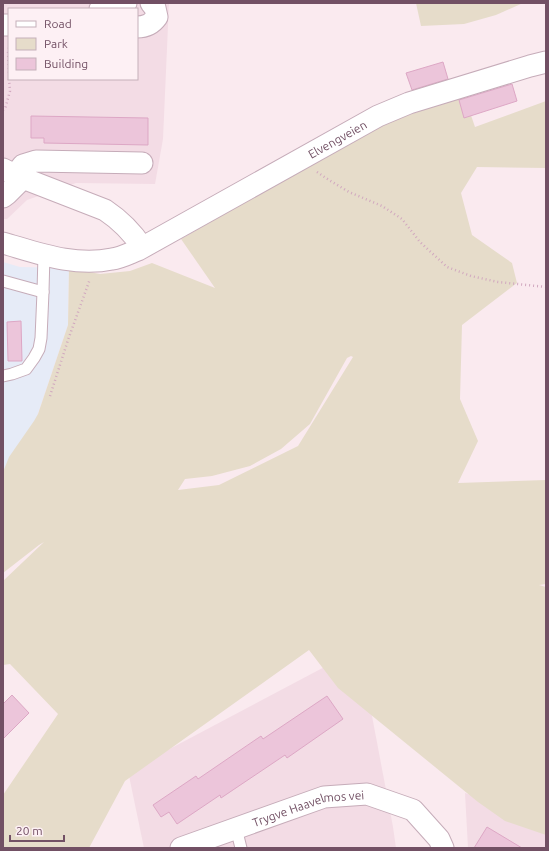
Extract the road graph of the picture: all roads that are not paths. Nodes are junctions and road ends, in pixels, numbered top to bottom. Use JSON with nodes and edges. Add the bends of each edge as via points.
{"nodes":[{"id":1,"x":126,"y":3,"type":"edge"},
{"id":2,"x":151,"y":3,"type":"edge"},
{"id":3,"x":104,"y":8,"type":"edge"},
{"id":4,"x":138,"y":27,"type":"edge"},
{"id":5,"x":546,"y":62,"type":"edge"},
{"id":6,"x":142,"y":163,"type":"dead end"},
{"id":7,"x":14,"y":174,"type":"edge"},
{"id":8,"x":3,"y":197,"type":"edge"},
{"id":9,"x":3,"y":243,"type":"edge"},
{"id":10,"x":142,"y":248,"type":"junction"},
{"id":11,"x":44,"y":254,"type":"junction"},
{"id":12,"x":3,"y":281,"type":"edge"},
{"id":13,"x":44,"y":292,"type":"junction"},
{"id":14,"x":3,"y":376,"type":"edge"},
{"id":15,"x":239,"y":838,"type":"edge"},
{"id":16,"x":181,"y":848,"type":"edge"},
{"id":17,"x":443,"y":848,"type":"edge"}],
"edges":[{"from":1,"to":3,"type":"street"},
{"from":2,"to":4,"type":"street","via":[[157,17],[152,23]]},
{"from":5,"to":10,"type":"street","name":"Elvengveien","via":[[409,103],[378,116]]},
{"from":6,"to":7,"type":"street","via":[[36,161],[23,165]]},
{"from":7,"to":8,"type":"street","via":[[7,194]]},
{"from":7,"to":10,"type":"street","via":[[105,210],[125,226]]},
{"from":9,"to":11,"type":"street","name":"Elvengveien"},
{"from":10,"to":11,"type":"street","name":"Elvengveien","via":[[112,259],[90,262],[68,261]]},
{"from":11,"to":13,"type":"lane"},
{"from":12,"to":13,"type":"lane"},
{"from":13,"to":14,"type":"lane","via":[[39,349],[26,369]]},
{"from":15,"to":16,"type":"street","name":"Trygve Haavelmos vei"},
{"from":15,"to":17,"type":"street","name":"Trygve Haavelmos vei","via":[[324,797],[367,794],[413,810],[439,839]]}]}
